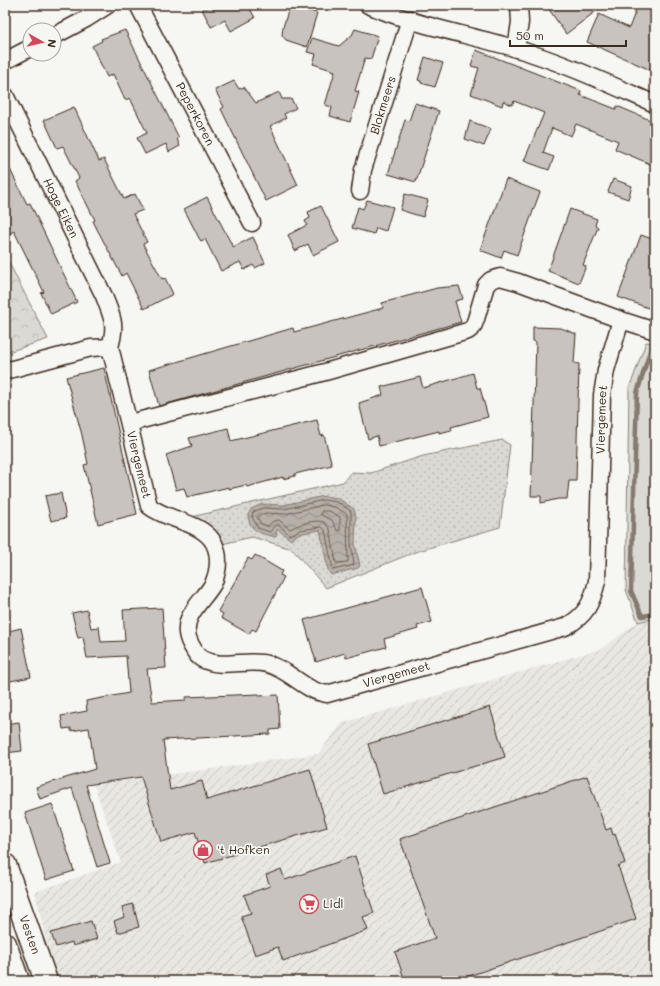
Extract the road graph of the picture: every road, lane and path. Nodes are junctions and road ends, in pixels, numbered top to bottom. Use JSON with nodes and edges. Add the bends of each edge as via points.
{"nodes":[{"id":1,"x":108,"y":5,"type":"edge"},
{"id":2,"x":138,"y":5,"type":"edge"},
{"id":3,"x":368,"y":5,"type":"edge"},
{"id":4,"x":519,"y":5,"type":"edge"},
{"id":5,"x":410,"y":20,"type":"junction"},
{"id":6,"x":62,"y":31,"type":"edge"},
{"id":7,"x":516,"y":49,"type":"junction"},
{"id":8,"x":22,"y":52,"type":"edge"},
{"id":9,"x":5,"y":61,"type":"edge"},
{"id":10,"x":5,"y":95,"type":"edge"},
{"id":11,"x":655,"y":104,"type":"edge"},
{"id":12,"x":360,"y":191,"type":"dead end"},
{"id":13,"x":252,"y":223,"type":"dead end"},
{"id":14,"x":622,"y":320,"type":"junction"},
{"id":15,"x":114,"y":322,"type":"joint"},
{"id":16,"x":655,"y":331,"type":"edge"},
{"id":17,"x":110,"y":347,"type":"junction"},
{"id":18,"x":5,"y":371,"type":"edge"},
{"id":19,"x":130,"y":423,"type":"junction"},
{"id":20,"x":5,"y":865,"type":"edge"},
{"id":21,"x":5,"y":944,"type":"edge"},
{"id":22,"x":18,"y":981,"type":"edge"},
{"id":23,"x":46,"y":981,"type":"edge"}],
"edges":[{"from":1,"to":6,"type":"street"},
{"from":2,"to":13,"type":"street","name":"Peperkoren"},
{"from":3,"to":5,"type":"street"},
{"from":4,"to":7,"type":"street","via":[[520,22]]},
{"from":5,"to":7,"type":"street"},
{"from":5,"to":12,"type":"street","name":"Blokmeers","via":[[363,170]]},
{"from":7,"to":11,"type":"street"},
{"from":8,"to":9,"type":"street"},
{"from":10,"to":15,"type":"street","name":"Hoge Eiken","via":[[104,296]]},
{"from":14,"to":16,"type":"street","name":"Viergemeet"},
{"from":14,"to":19,"type":"street","name":"Viergemeet","via":[[500,277],[486,285],[475,323],[468,332]]},
{"from":14,"to":19,"type":"street","name":"Viergemeet","via":[[603,382],[597,581],[594,596],[587,609],[577,620],[565,627],[336,693],[316,693],[269,664],[223,665],[210,663],[198,657],[189,642],[187,626],[192,610],[213,583],[218,569],[218,555],[213,541],[203,531],[160,514],[149,506]]},
{"from":15,"to":17,"type":"street","name":"Viergemeet"},
{"from":17,"to":18,"type":"street","via":[[91,348]]},
{"from":17,"to":19,"type":"street","name":"Viergemeet"},
{"from":20,"to":23,"type":"main road","name":"Vesten"},
{"from":21,"to":22,"type":"main road"}]}
